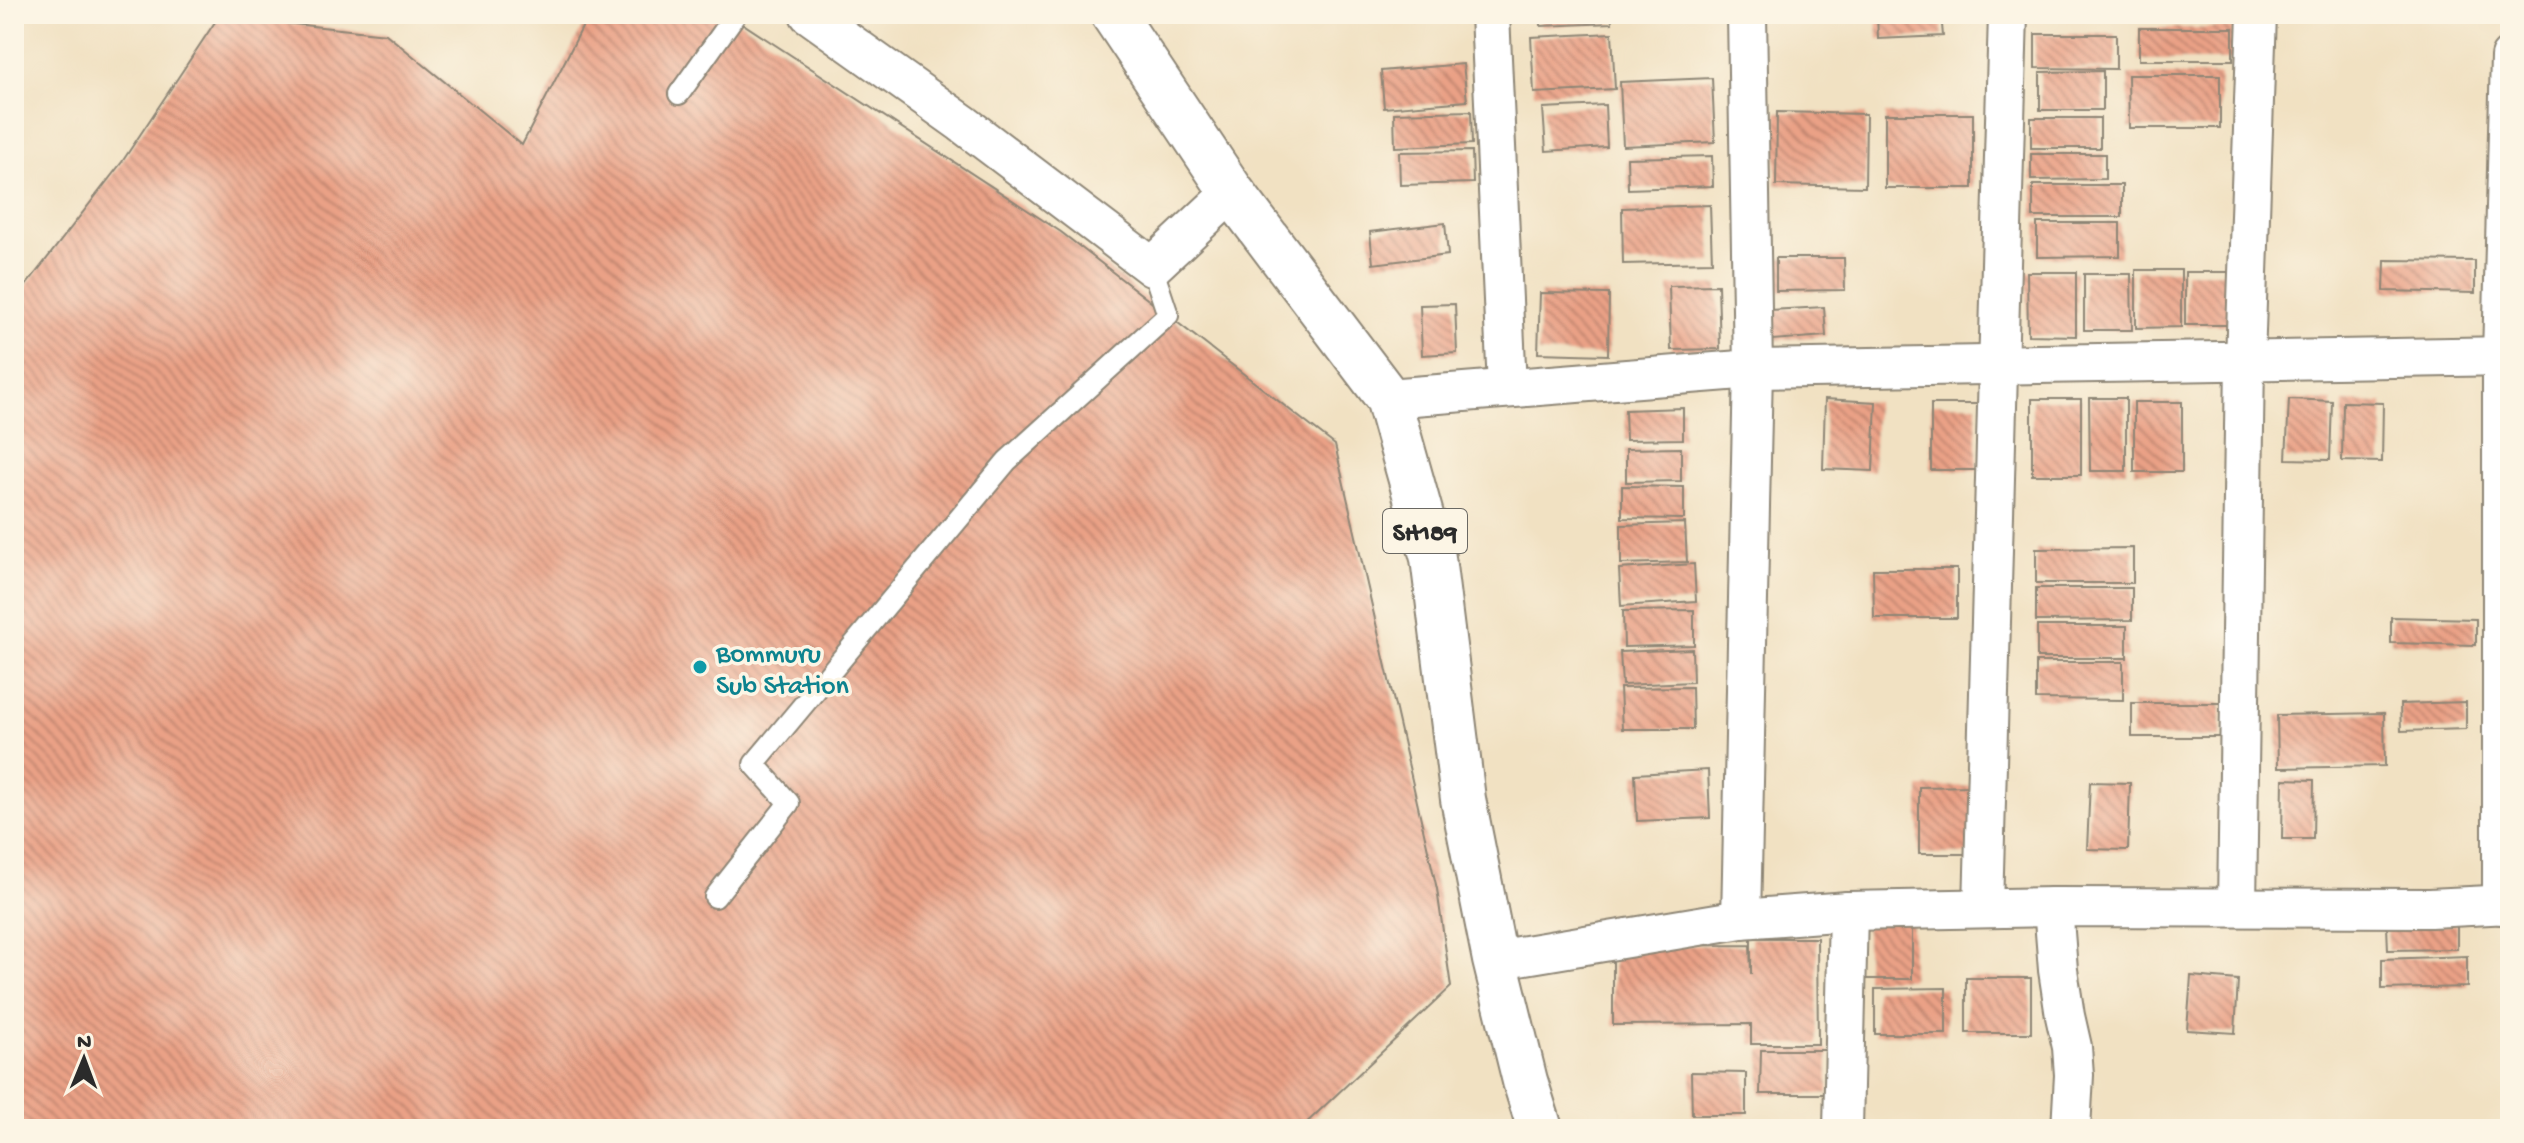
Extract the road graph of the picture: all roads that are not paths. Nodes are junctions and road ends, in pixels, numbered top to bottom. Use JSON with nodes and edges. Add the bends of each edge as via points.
{"nodes":[{"id":1,"x":736,"y":14,"type":"edge"},
{"id":2,"x":809,"y":14,"type":"edge"},
{"id":3,"x":1113,"y":14,"type":"edge"},
{"id":4,"x":1490,"y":14,"type":"edge"},
{"id":5,"x":1747,"y":14,"type":"edge"},
{"id":6,"x":2008,"y":14,"type":"edge"},
{"id":7,"x":2257,"y":14,"type":"edge"},
{"id":8,"x":2510,"y":57,"type":"edge"},
{"id":9,"x":679,"y":94,"type":"dead end"},
{"id":10,"x":1232,"y":192,"type":"junction"},
{"id":11,"x":1152,"y":267,"type":"junction"},
{"id":12,"x":2506,"y":356,"type":"edge"},
{"id":13,"x":2245,"y":360,"type":"junction"},
{"id":14,"x":1998,"y":365,"type":"junction"},
{"id":15,"x":1753,"y":369,"type":"junction"},
{"id":16,"x":1507,"y":388,"type":"junction"},
{"id":17,"x":1388,"y":398,"type":"junction"},
{"id":18,"x":715,"y":897,"type":"dead end"},
{"id":19,"x":2506,"y":904,"type":"edge"},
{"id":20,"x":2237,"y":906,"type":"junction"},
{"id":21,"x":1983,"y":907,"type":"junction"},
{"id":22,"x":2053,"y":907,"type":"junction"},
{"id":23,"x":1848,"y":911,"type":"junction"},
{"id":24,"x":1741,"y":919,"type":"junction"},
{"id":25,"x":1495,"y":960,"type":"junction"},
{"id":26,"x":1540,"y":1129,"type":"edge"},
{"id":27,"x":1843,"y":1129,"type":"edge"},
{"id":28,"x":2071,"y":1129,"type":"edge"}],
"edges":[{"from":1,"to":9,"type":"lane"},
{"from":2,"to":11,"type":"street"},
{"from":3,"to":10,"type":"main road","number":"SH189"},
{"from":4,"to":16,"type":"street"},
{"from":5,"to":15,"type":"street"},
{"from":6,"to":14,"type":"street"},
{"from":7,"to":13,"type":"street"},
{"from":8,"to":12,"type":"street"},
{"from":10,"to":11,"type":"street"},
{"from":10,"to":17,"type":"main road","number":"SH189"},
{"from":11,"to":18,"type":"lane","via":[[1168,315],[1007,461],[754,764],[789,803]]},
{"from":12,"to":13,"type":"street"},
{"from":12,"to":19,"type":"street"},
{"from":13,"to":14,"type":"street"},
{"from":13,"to":20,"type":"street"},
{"from":14,"to":15,"type":"street"},
{"from":14,"to":21,"type":"street"},
{"from":15,"to":16,"type":"street"},
{"from":15,"to":24,"type":"street"},
{"from":16,"to":17,"type":"street"},
{"from":17,"to":25,"type":"main road","number":"SH189","via":[[1433,558],[1463,799]]},
{"from":19,"to":20,"type":"street"},
{"from":20,"to":22,"type":"street"},
{"from":21,"to":22,"type":"street"},
{"from":21,"to":23,"type":"street"},
{"from":22,"to":28,"type":"street","via":[[2072,1047]]},
{"from":23,"to":24,"type":"street"},
{"from":23,"to":27,"type":"street"},
{"from":24,"to":25,"type":"street"},
{"from":25,"to":26,"type":"main road","number":"SH189"}]}
